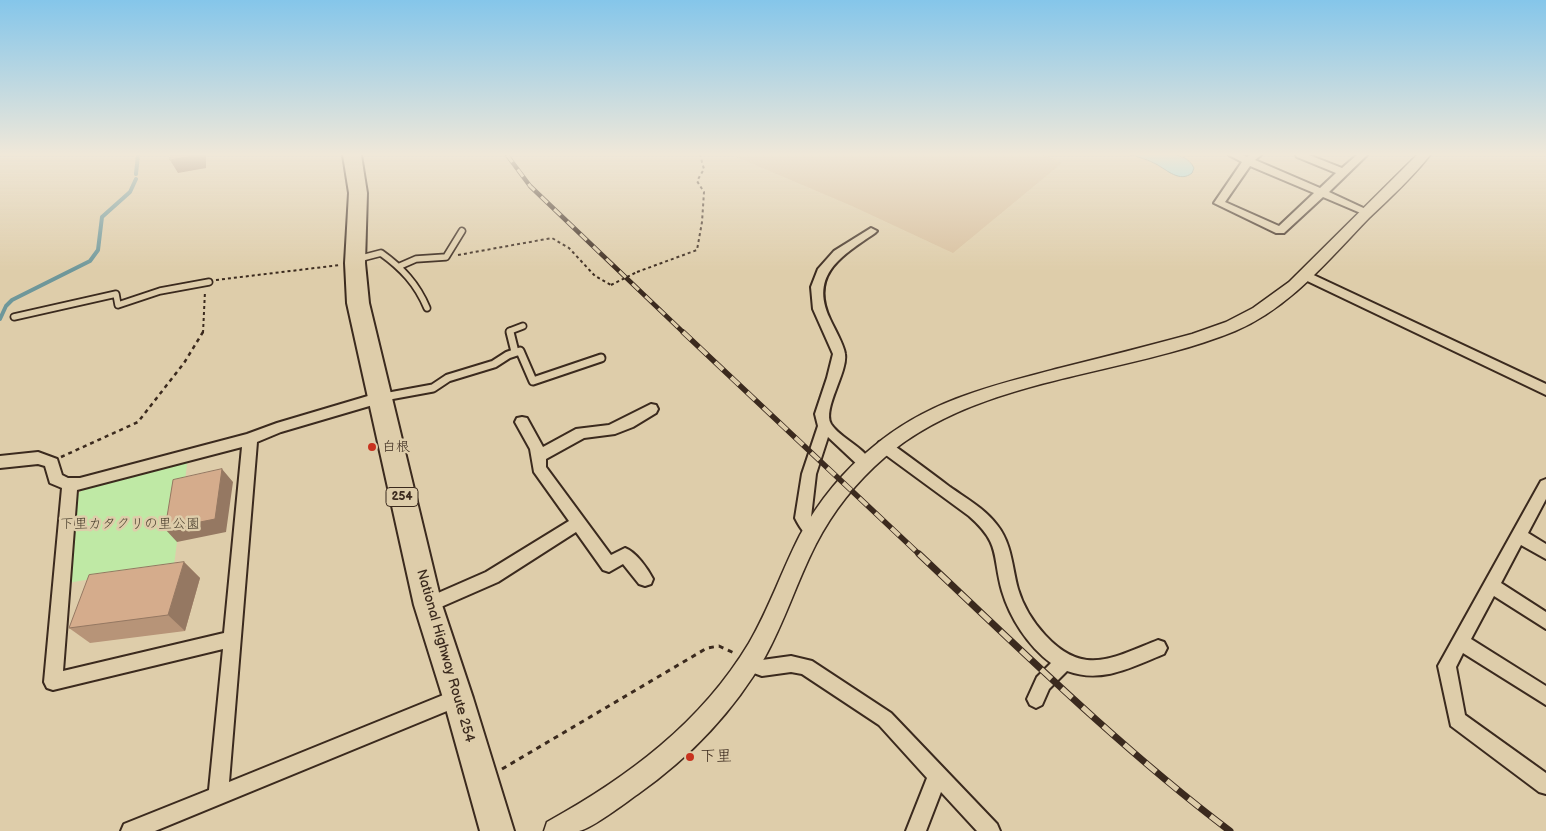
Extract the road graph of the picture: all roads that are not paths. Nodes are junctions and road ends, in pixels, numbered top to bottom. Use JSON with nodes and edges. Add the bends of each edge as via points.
{"nodes":[{"id":1,"x":358,"y":194,"type":"edge"},
{"id":2,"x":1226,"y":194,"type":"edge"},
{"id":3,"x":1320,"y":194,"type":"edge"},
{"id":4,"x":1326,"y":194,"type":"edge"},
{"id":5,"x":1385,"y":194,"type":"edge"},
{"id":6,"x":1367,"y":212,"type":"junction"},
{"id":7,"x":462,"y":231,"type":"dead end"},
{"id":8,"x":871,"y":231,"type":"dead end"},
{"id":9,"x":355,"y":262,"type":"junction"},
{"id":10,"x":400,"y":266,"type":"junction"},
{"id":11,"x":1305,"y":275,"type":"junction"},
{"id":12,"x":208,"y":282,"type":"road end"},
{"id":13,"x":427,"y":308,"type":"dead end"},
{"id":14,"x":14,"y":317,"type":"dead end"},
{"id":15,"x":523,"y":326,"type":"dead end"},
{"id":16,"x":515,"y":352,"type":"junction"},
{"id":17,"x":601,"y":358,"type":"dead end"},
{"id":18,"x":1546,"y":390,"type":"edge"},
{"id":19,"x":378,"y":398,"type":"junction"},
{"id":20,"x":651,"y":409,"type":"dead end"},
{"id":21,"x":522,"y":422,"type":"dead end"},
{"id":22,"x":825,"y":426,"type":"junction"},
{"id":23,"x":250,"y":439,"type":"junction"},
{"id":24,"x":884,"y":446,"type":"junction"},
{"id":25,"x":540,"y":456,"type":"junction"},
{"id":26,"x":0,"y":462,"type":"edge"},
{"id":27,"x":865,"y":463,"type":"junction"},
{"id":28,"x":70,"y":484,"type":"junction"},
{"id":29,"x":1545,"y":490,"type":"edge"},
{"id":30,"x":578,"y":523,"type":"junction"},
{"id":31,"x":813,"y":531,"type":"junction"},
{"id":32,"x":1518,"y":536,"type":"junction"},
{"id":33,"x":1546,"y":552,"type":"edge"},
{"id":34,"x":646,"y":579,"type":"dead end"},
{"id":35,"x":1491,"y":585,"type":"junction"},
{"id":36,"x":428,"y":606,"type":"junction"},
{"id":37,"x":1546,"y":621,"type":"edge"},
{"id":38,"x":232,"y":639,"type":"junction"},
{"id":39,"x":1460,"y":641,"type":"junction"},
{"id":40,"x":1158,"y":648,"type":"dead end"},
{"id":41,"x":1064,"y":662,"type":"junction"},
{"id":42,"x":749,"y":663,"type":"junction"},
{"id":43,"x":1546,"y":696,"type":"edge"},
{"id":44,"x":458,"y":698,"type":"junction"},
{"id":45,"x":1036,"y":699,"type":"dead end"},
{"id":46,"x":938,"y":775,"type":"junction"},
{"id":47,"x":1546,"y":785,"type":"edge"},
{"id":48,"x":218,"y":797,"type":"junction"},
{"id":49,"x":131,"y":831,"type":"edge"},
{"id":50,"x":497,"y":831,"type":"edge"},
{"id":51,"x":556,"y":831,"type":"edge"},
{"id":52,"x":916,"y":831,"type":"edge"},
{"id":53,"x":990,"y":831,"type":"edge"}],
"edges":[{"from":1,"to":9,"type":"highway","name":"National Highway Route 254","number":"254"},
{"from":2,"to":3,"type":"street","via":[[1219,203],[1280,231]]},
{"from":4,"to":6,"type":"street"},
{"from":5,"to":6,"type":"street"},
{"from":6,"to":11,"type":"street"},
{"from":7,"to":10,"type":"lane","via":[[446,257],[416,259]]},
{"from":8,"to":22,"type":"street","via":[[838,254],[822,272],[817,287],[819,309],[839,354],[822,414]]},
{"from":9,"to":10,"type":"lane","via":[[381,253]]},
{"from":9,"to":19,"type":"highway","name":"National Highway Route 254","number":"254","via":[[358,303]]},
{"from":10,"to":13,"type":"lane","via":[[420,292]]},
{"from":11,"to":18,"type":"street"},
{"from":11,"to":24,"type":"street","via":[[1268,307],[1232,326],[1182,343],[981,395],[922,421]]},
{"from":12,"to":14,"type":"lane","via":[[160,291],[118,305],[116,294]]},
{"from":15,"to":16,"type":"lane","via":[[510,331]]},
{"from":16,"to":17,"type":"lane","via":[[520,351],[534,381]]},
{"from":16,"to":19,"type":"lane","via":[[494,364],[448,378],[433,388]]},
{"from":19,"to":23,"type":"street"},
{"from":19,"to":36,"type":"highway","name":"National Highway Route 254","number":"254"},
{"from":20,"to":25,"type":"street","via":[[610,430],[581,433]]},
{"from":21,"to":25,"type":"street"},
{"from":22,"to":27,"type":"street"},
{"from":22,"to":31,"type":"street","via":[[809,474],[803,518]]},
{"from":23,"to":28,"type":"street"},
{"from":23,"to":38,"type":"street"},
{"from":24,"to":27,"type":"street"},
{"from":24,"to":41,"type":"street","via":[[991,528],[1002,546],[1012,594],[1028,626],[1047,650]]},
{"from":25,"to":30,"type":"street","via":[[538,468]]},
{"from":26,"to":28,"type":"street","via":[[38,458],[52,463],[55,479]]},
{"from":27,"to":31,"type":"street","via":[[840,490]]},
{"from":28,"to":38,"type":"street","via":[[53,682]]},
{"from":29,"to":32,"type":"street"},
{"from":30,"to":34,"type":"street","via":[[609,565],[625,555]]},
{"from":30,"to":36,"type":"street","via":[[492,576]]},
{"from":31,"to":42,"type":"street","via":[[771,624]]},
{"from":32,"to":33,"type":"street"},
{"from":32,"to":35,"type":"street"},
{"from":35,"to":37,"type":"street"},
{"from":35,"to":39,"type":"street"},
{"from":36,"to":44,"type":"highway","name":"National Highway Route 254","number":"254"},
{"from":38,"to":48,"type":"street"},
{"from":39,"to":43,"type":"street"},
{"from":39,"to":47,"type":"street","via":[[1447,666],[1457,720]]},
{"from":40,"to":41,"type":"street","via":[[1101,669],[1082,668]]},
{"from":41,"to":45,"type":"street","via":[[1043,683]]},
{"from":42,"to":46,"type":"street","via":[[762,668],[791,664],[806,667],[885,719]]},
{"from":42,"to":51,"type":"street","via":[[716,708],[673,752],[611,800]]},
{"from":44,"to":48,"type":"street"},
{"from":44,"to":50,"type":"highway","name":"National Highway Route 254","number":"254"},
{"from":46,"to":52,"type":"street"},
{"from":46,"to":53,"type":"street"},
{"from":48,"to":49,"type":"street"}]}
